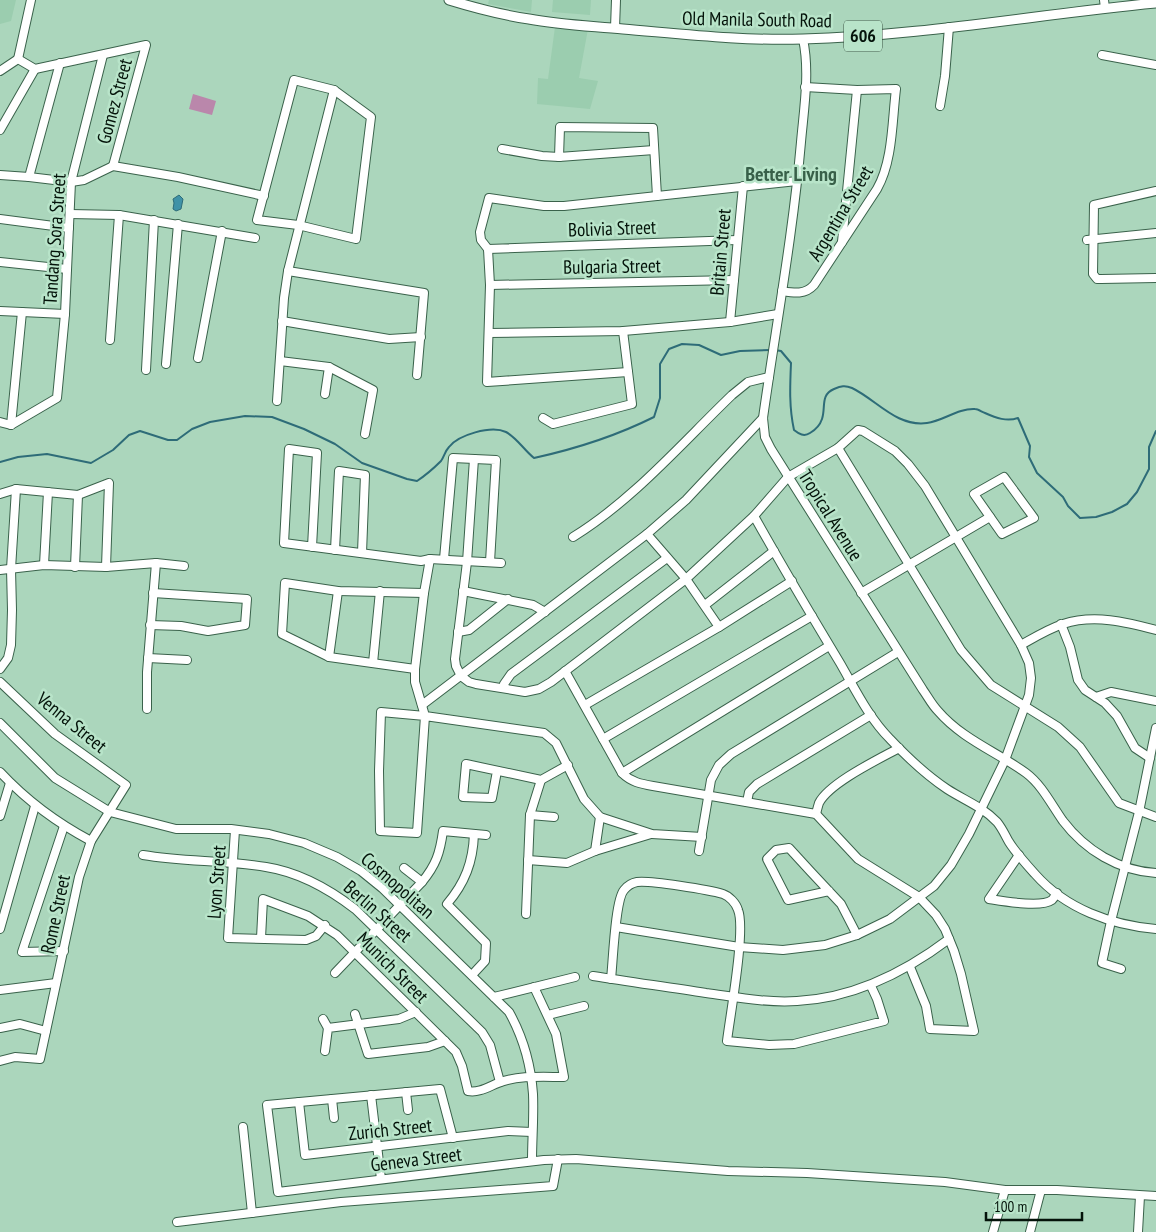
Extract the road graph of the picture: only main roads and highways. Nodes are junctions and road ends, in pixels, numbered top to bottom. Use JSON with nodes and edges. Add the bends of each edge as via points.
{"nodes":[{"id":1,"x":449,"y":0,"type":"edge"},
{"id":2,"x":1156,"y":3,"type":"edge"},
{"id":3,"x":478,"y":4,"type":"edge"},
{"id":4,"x":1104,"y":4,"type":"edge"}],
"edges":[{"from":1,"to":3,"type":"main road","name":"Old Manila South Road","number":"606"},
{"from":2,"to":4,"type":"main road","name":"Old Manila South Road","number":"606"},
{"from":3,"to":4,"type":"main road","name":"Old Manila South Road","number":"606","via":[[528,19],[750,39],[803,39],[949,26]]}]}
